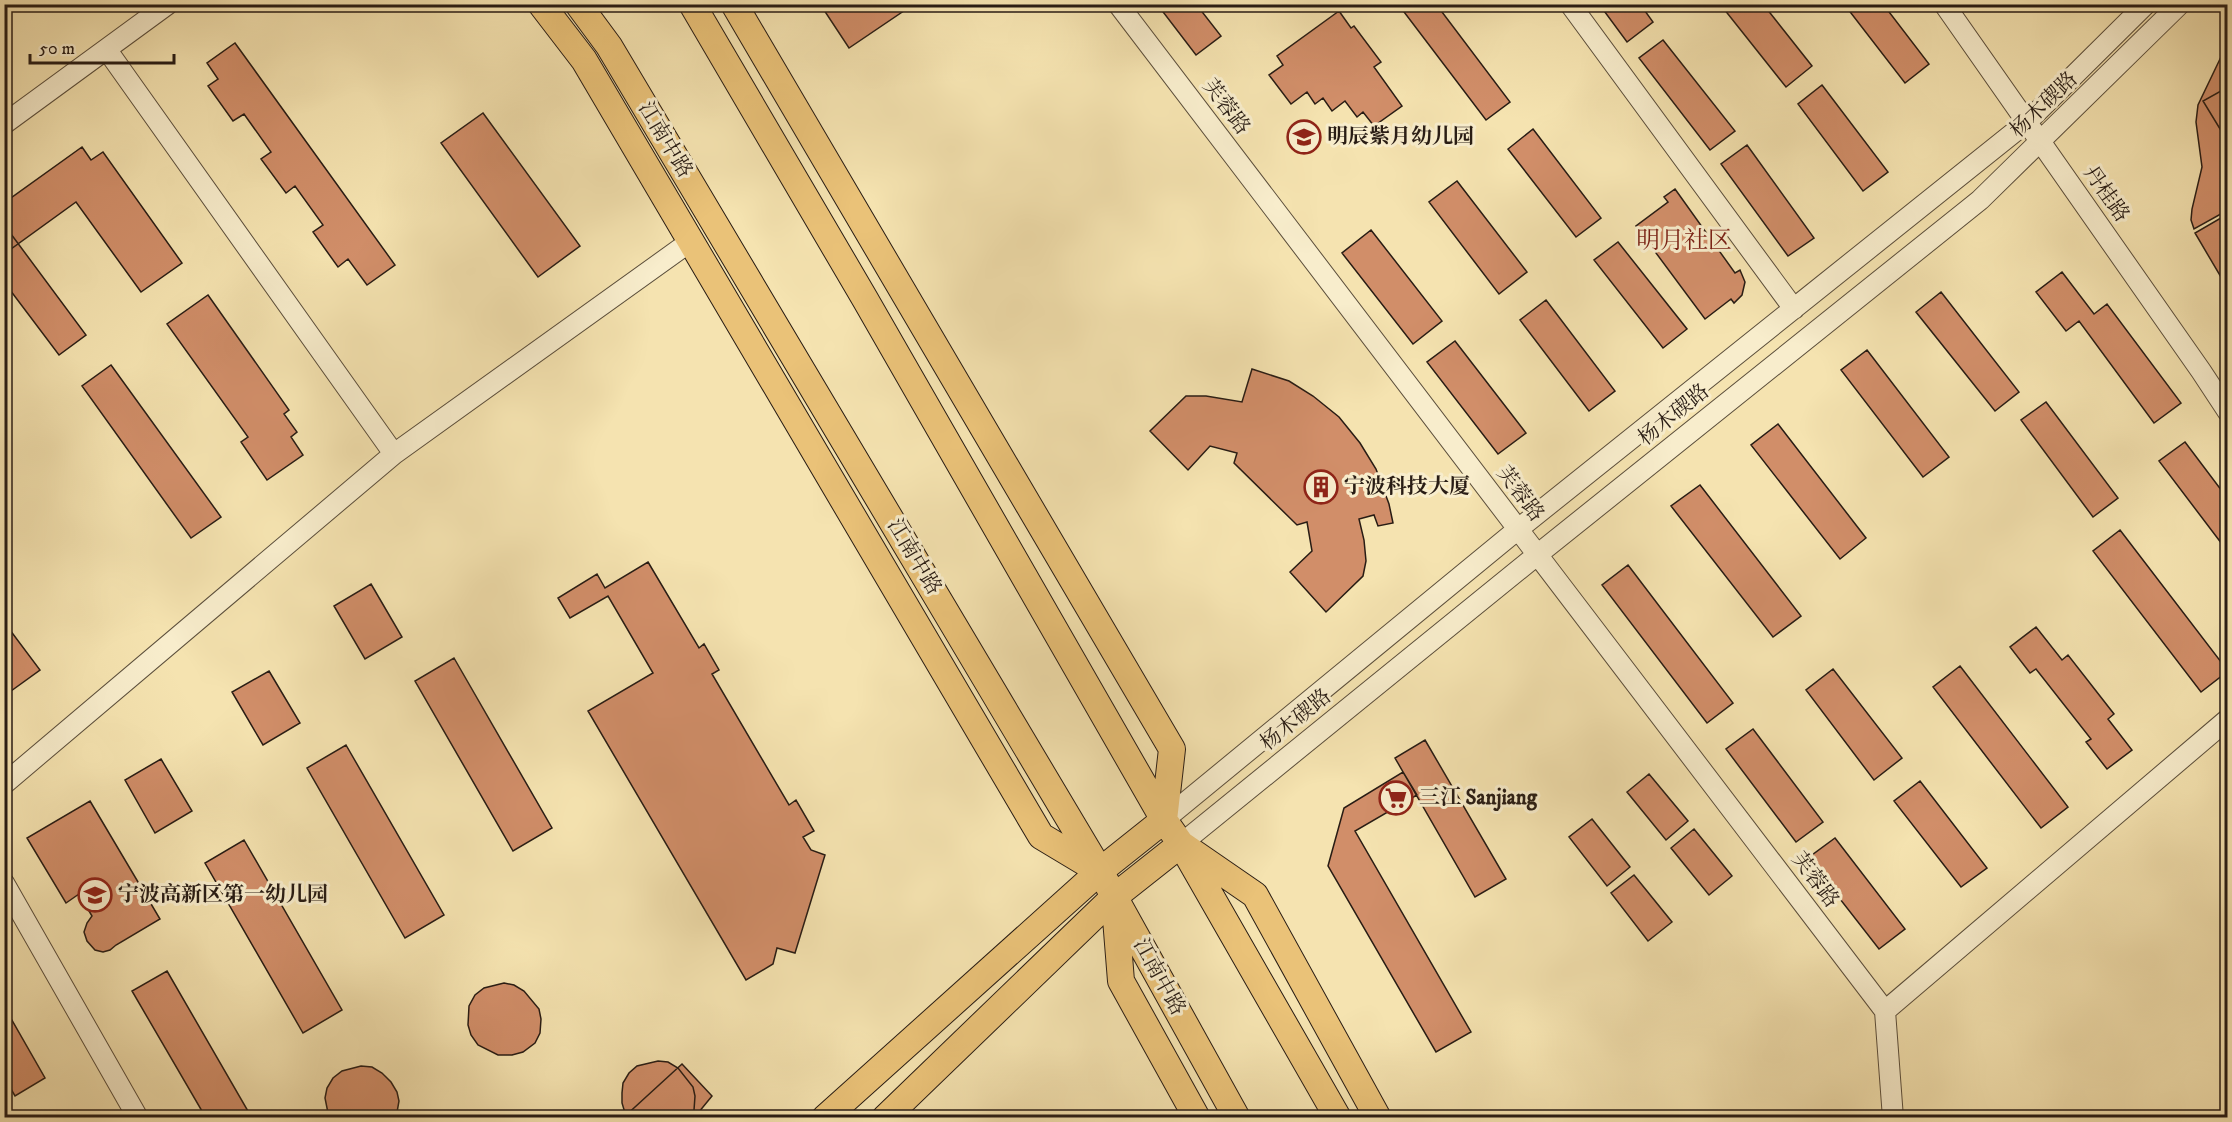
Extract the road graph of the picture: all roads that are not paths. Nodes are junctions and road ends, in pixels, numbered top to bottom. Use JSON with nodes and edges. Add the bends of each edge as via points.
{"nodes":[{"id":1,"x":168,"y":4,"type":"edge"},
{"id":2,"x":541,"y":4,"type":"edge"},
{"id":3,"x":578,"y":4,"type":"edge"},
{"id":4,"x":692,"y":4,"type":"edge"},
{"id":5,"x":734,"y":4,"type":"edge"},
{"id":6,"x":1118,"y":4,"type":"edge"},
{"id":7,"x":1570,"y":4,"type":"edge"},
{"id":8,"x":1944,"y":4,"type":"edge"},
{"id":9,"x":2146,"y":4,"type":"edge"},
{"id":10,"x":2180,"y":4,"type":"edge"},
{"id":11,"x":106,"y":50,"type":"junction"},
{"id":12,"x":2026,"y":122,"type":"junction"},
{"id":13,"x":4,"y":124,"type":"edge"},
{"id":14,"x":2041,"y":142,"type":"junction"},
{"id":15,"x":691,"y":242,"type":"junction"},
{"id":16,"x":1794,"y":309,"type":"junction"},
{"id":17,"x":2228,"y":412,"type":"edge"},
{"id":18,"x":394,"y":454,"type":"junction"},
{"id":19,"x":1517,"y":530,"type":"junction"},
{"id":20,"x":1537,"y":555,"type":"junction"},
{"id":21,"x":2228,"y":719,"type":"edge"},
{"id":22,"x":4,"y":783,"type":"edge"},
{"id":23,"x":1164,"y":820,"type":"junction"},
{"id":24,"x":1181,"y":844,"type":"junction"},
{"id":25,"x":1100,"y":871,"type":"junction"},
{"id":26,"x":4,"y":883,"type":"edge"},
{"id":27,"x":1114,"y":897,"type":"junction"},
{"id":28,"x":1885,"y":1011,"type":"junction"},
{"id":29,"x":138,"y":1118,"type":"edge"},
{"id":30,"x":825,"y":1118,"type":"edge"},
{"id":31,"x":885,"y":1118,"type":"edge"},
{"id":32,"x":1197,"y":1118,"type":"edge"},
{"id":33,"x":1237,"y":1118,"type":"edge"},
{"id":34,"x":1338,"y":1118,"type":"edge"},
{"id":35,"x":1378,"y":1118,"type":"edge"},
{"id":36,"x":1893,"y":1118,"type":"edge"}],
"edges":[{"from":1,"to":11,"type":"street"},
{"from":2,"to":15,"type":"main road","via":[[584,60]]},
{"from":3,"to":25,"type":"main road","name":"江南中路","via":[[609,46]]},
{"from":4,"to":23,"type":"main road"},
{"from":5,"to":23,"type":"main road","via":[[1172,749]]},
{"from":6,"to":19,"type":"street","name":"芙蓉路"},
{"from":7,"to":16,"type":"street"},
{"from":8,"to":12,"type":"street","name":"丹桂路"},
{"from":9,"to":12,"type":"street","name":"杨木碶路"},
{"from":10,"to":14,"type":"street","name":"杨木碶路"},
{"from":11,"to":13,"type":"street"},
{"from":11,"to":18,"type":"street"},
{"from":12,"to":14,"type":"street","name":"丹桂路"},
{"from":12,"to":16,"type":"street","name":"杨木碶路"},
{"from":14,"to":17,"type":"street","name":"丹桂路"},
{"from":14,"to":20,"type":"street","name":"杨木碶路","via":[[1980,200]]},
{"from":15,"to":18,"type":"street"},
{"from":15,"to":25,"type":"main road","via":[[1041,836]]},
{"from":16,"to":19,"type":"street","name":"杨木碶路"},
{"from":18,"to":22,"type":"street"},
{"from":19,"to":20,"type":"street","name":"芙蓉路"},
{"from":19,"to":23,"type":"street","name":"杨木碶路"},
{"from":20,"to":24,"type":"street","name":"杨木碶路"},
{"from":20,"to":28,"type":"street","name":"芙蓉路"},
{"from":21,"to":28,"type":"street"},
{"from":23,"to":24,"type":"main road"},
{"from":23,"to":25,"type":"main road"},
{"from":24,"to":27,"type":"main road"},
{"from":24,"to":34,"type":"main road"},
{"from":24,"to":35,"type":"main road","via":[[1255,895]]},
{"from":25,"to":27,"type":"main road","name":"江南中路"},
{"from":25,"to":30,"type":"main road"},
{"from":26,"to":29,"type":"street"},
{"from":27,"to":31,"type":"main road"},
{"from":27,"to":32,"type":"main road","via":[[1121,981]]},
{"from":27,"to":33,"type":"main road","name":"江南中路"},
{"from":28,"to":36,"type":"street"}]}
